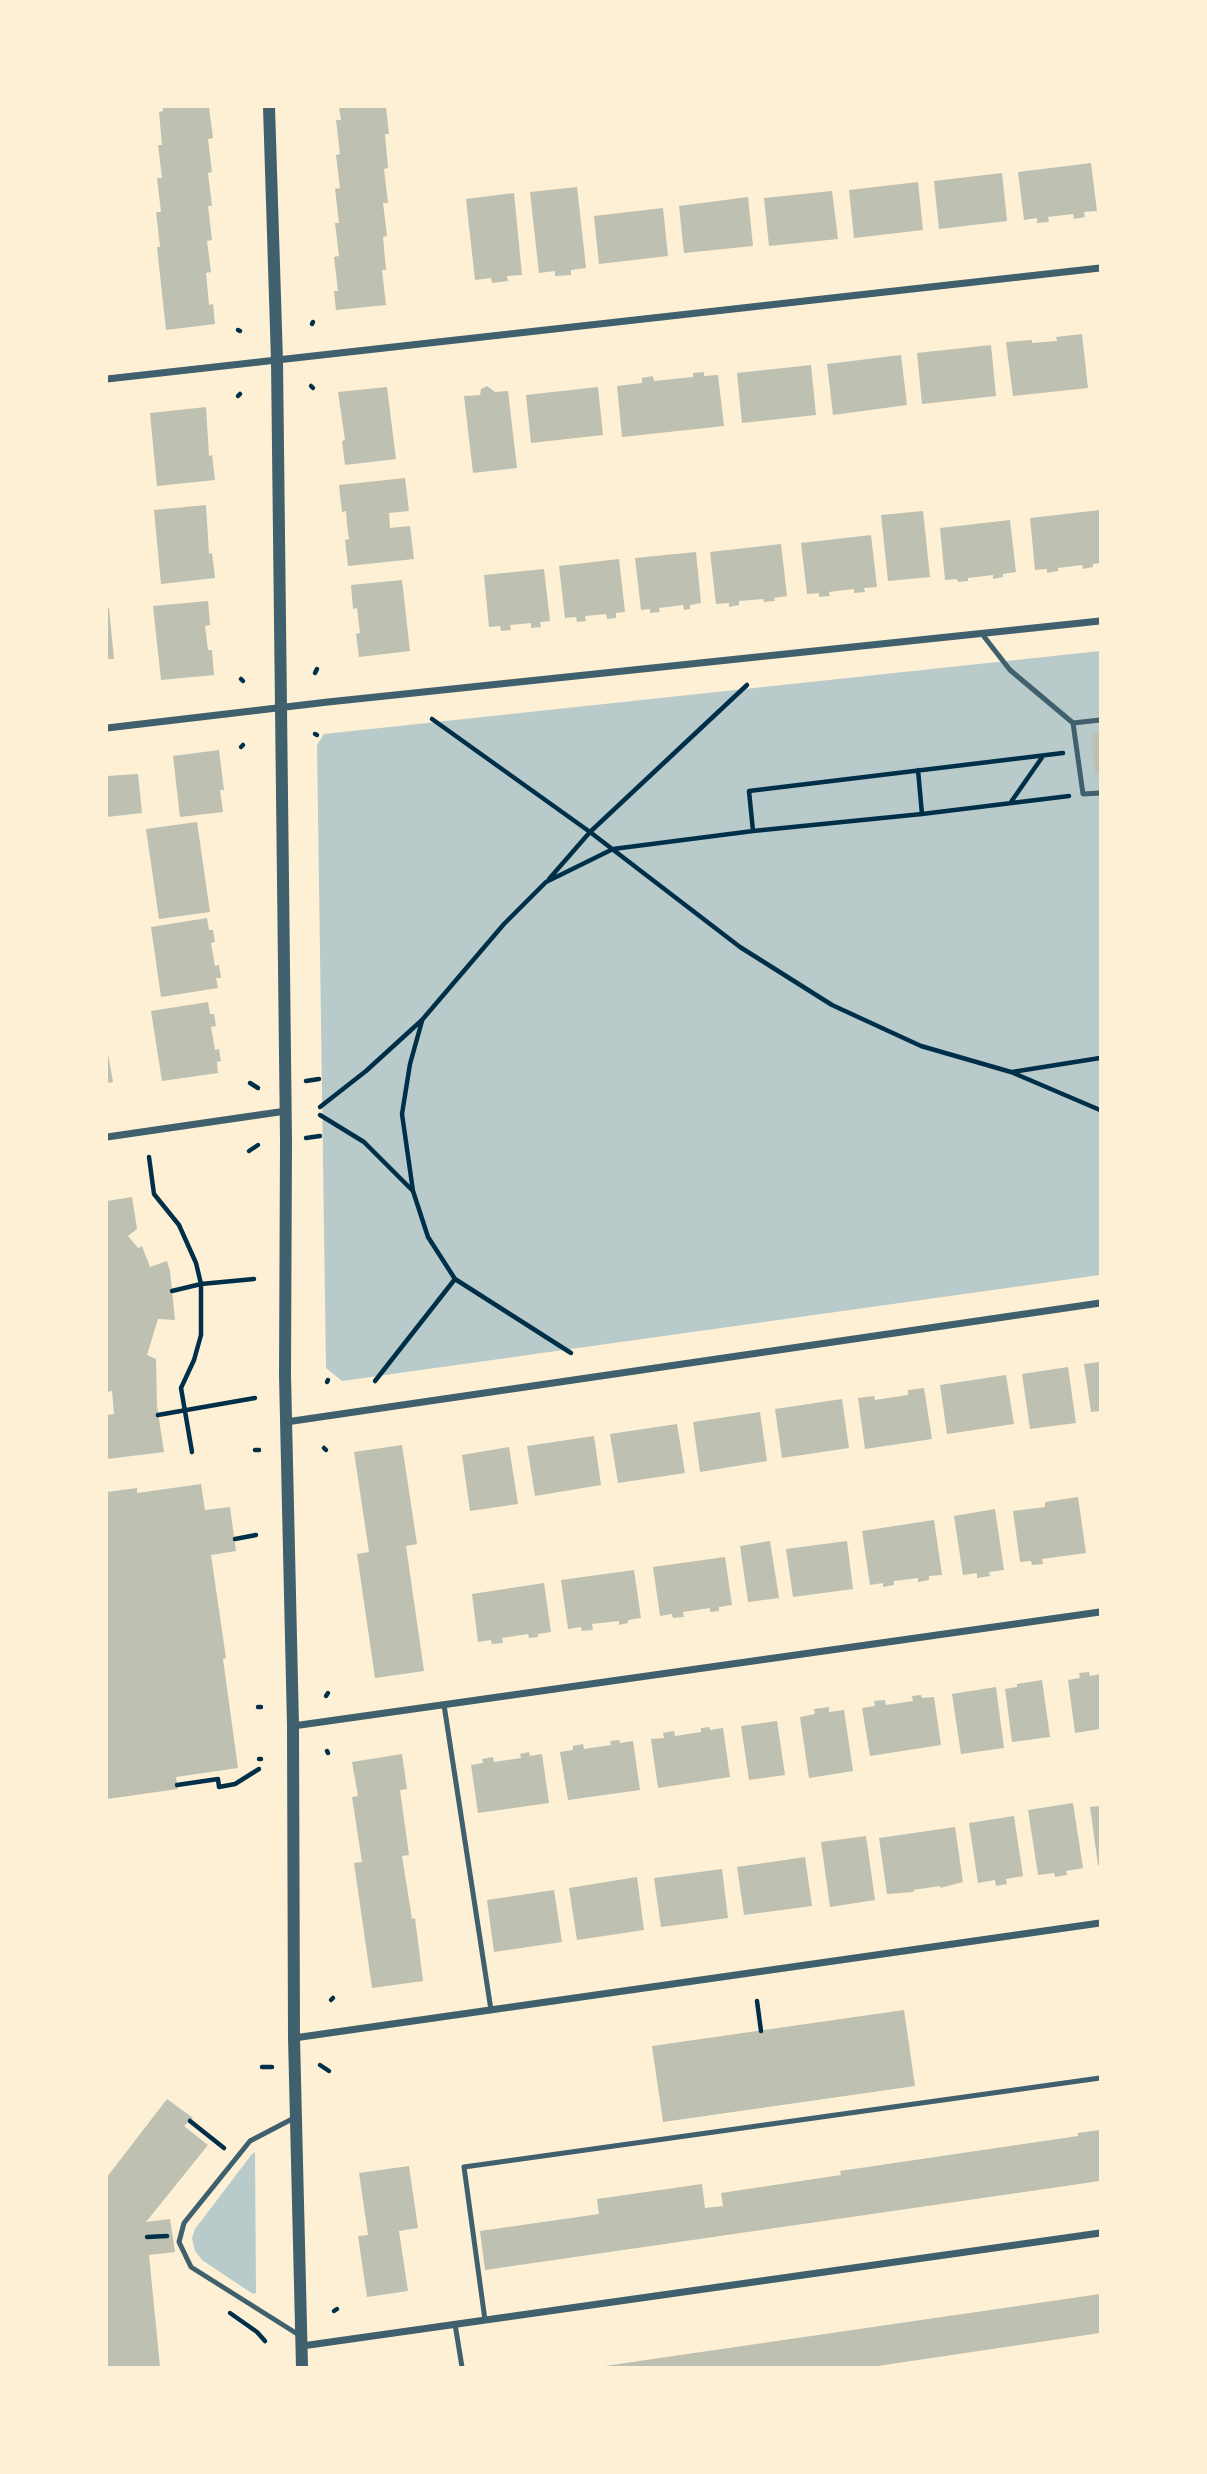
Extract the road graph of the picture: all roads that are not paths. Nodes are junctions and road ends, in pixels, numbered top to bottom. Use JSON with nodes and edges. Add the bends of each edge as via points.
{"nodes":[{"id":1,"x":270,"y":107,"type":"edge"},
{"id":2,"x":1100,"y":268,"type":"edge"},
{"id":3,"x":277,"y":361,"type":"junction"},
{"id":4,"x":107,"y":379,"type":"edge"},
{"id":5,"x":1100,"y":621,"type":"edge"},
{"id":6,"x":982,"y":634,"type":"junction"},
{"id":7,"x":281,"y":708,"type":"junction"},
{"id":8,"x":1100,"y":720,"type":"edge"},
{"id":9,"x":1073,"y":723,"type":"junction"},
{"id":10,"x":107,"y":728,"type":"edge"},
{"id":11,"x":1100,"y":793,"type":"edge"},
{"id":12,"x":286,"y":1111,"type":"junction"},
{"id":13,"x":107,"y":1137,"type":"edge"},
{"id":14,"x":1100,"y":1303,"type":"edge"},
{"id":15,"x":286,"y":1422,"type":"junction"},
{"id":16,"x":1100,"y":1612,"type":"edge"},
{"id":17,"x":444,"y":1704,"type":"junction"},
{"id":18,"x":293,"y":1726,"type":"junction"},
{"id":19,"x":1100,"y":1923,"type":"edge"},
{"id":20,"x":491,"y":2010,"type":"junction"},
{"id":21,"x":294,"y":2038,"type":"junction"},
{"id":22,"x":1100,"y":2078,"type":"edge"},
{"id":23,"x":296,"y":2117,"type":"junction"},
{"id":24,"x":1100,"y":2233,"type":"edge"},
{"id":25,"x":485,"y":2320,"type":"junction"},
{"id":26,"x":455,"y":2324,"type":"junction"},
{"id":27,"x":302,"y":2341,"type":"junction"},
{"id":28,"x":302,"y":2367,"type":"edge"},
{"id":29,"x":462,"y":2367,"type":"edge"}],
"edges":[{"from":1,"to":3,"type":"street"},
{"from":2,"to":3,"type":"street"},
{"from":3,"to":4,"type":"street"},
{"from":3,"to":7,"type":"street"},
{"from":5,"to":6,"type":"street"},
{"from":6,"to":7,"type":"street"},
{"from":6,"to":9,"type":"lane","via":[[1010,670]]},
{"from":7,"to":10,"type":"street"},
{"from":7,"to":12,"type":"street"},
{"from":8,"to":9,"type":"lane"},
{"from":9,"to":11,"type":"lane","via":[[1083,794]]},
{"from":12,"to":13,"type":"street"},
{"from":12,"to":15,"type":"street"},
{"from":14,"to":15,"type":"street"},
{"from":15,"to":18,"type":"street"},
{"from":16,"to":17,"type":"street"},
{"from":17,"to":18,"type":"street"},
{"from":17,"to":20,"type":"lane"},
{"from":18,"to":21,"type":"street"},
{"from":19,"to":20,"type":"street"},
{"from":20,"to":21,"type":"street"},
{"from":21,"to":23,"type":"street"},
{"from":22,"to":25,"type":"lane","via":[[464,2167]]},
{"from":23,"to":27,"type":"street"},
{"from":23,"to":27,"type":"lane","via":[[250,2141],[184,2224],[179,2242],[191,2267]]},
{"from":24,"to":25,"type":"street"},
{"from":25,"to":26,"type":"street"},
{"from":26,"to":27,"type":"street"},
{"from":26,"to":29,"type":"lane"},
{"from":27,"to":28,"type":"street"}]}
